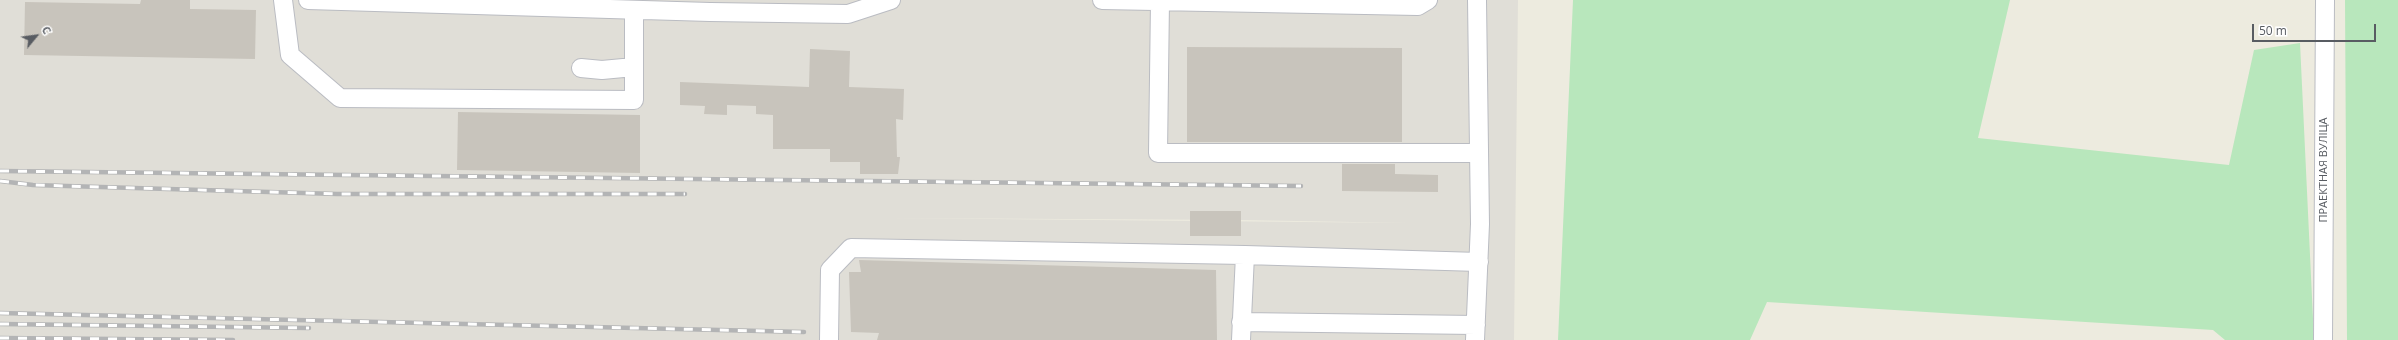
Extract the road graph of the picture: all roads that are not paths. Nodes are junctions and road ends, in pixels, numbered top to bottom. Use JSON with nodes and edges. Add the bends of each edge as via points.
{"nodes":[{"id":1,"x":283,"y":0,"type":"edge"},
{"id":2,"x":308,"y":0,"type":"edge"},
{"id":3,"x":1102,"y":0,"type":"edge"},
{"id":4,"x":1428,"y":0,"type":"edge"},
{"id":5,"x":1477,"y":0,"type":"edge"},
{"id":6,"x":2325,"y":0,"type":"edge"},
{"id":7,"x":882,"y":1,"type":"edge"},
{"id":8,"x":1160,"y":1,"type":"junction"},
{"id":9,"x":634,"y":10,"type":"junction"},
{"id":10,"x":634,"y":67,"type":"junction"},
{"id":11,"x":581,"y":68,"type":"dead end"},
{"id":12,"x":1479,"y":153,"type":"junction"},
{"id":13,"x":1245,"y":255,"type":"junction"},
{"id":14,"x":1479,"y":262,"type":"junction"},
{"id":15,"x":1241,"y":322,"type":"junction"},
{"id":16,"x":1475,"y":332,"type":"edge"},
{"id":17,"x":829,"y":340,"type":"edge"},
{"id":18,"x":1241,"y":340,"type":"edge"},
{"id":19,"x":2323,"y":340,"type":"edge"}],
"edges":[{"from":1,"to":10,"type":"street","via":[[290,55],[340,98],[634,100]]},
{"from":2,"to":9,"type":"street"},
{"from":3,"to":8,"type":"street"},
{"from":4,"to":8,"type":"street","via":[[1418,6]]},
{"from":5,"to":12,"type":"street"},
{"from":6,"to":19,"type":"street","name":"ПРАЕКТНАЯ ВУЛІЦА"},
{"from":7,"to":9,"type":"street","via":[[848,14]]},
{"from":8,"to":12,"type":"street","via":[[1158,153]]},
{"from":9,"to":10,"type":"street"},
{"from":10,"to":11,"type":"street","via":[[602,70]]},
{"from":12,"to":14,"type":"street"},
{"from":13,"to":14,"type":"street"},
{"from":13,"to":15,"type":"street"},
{"from":13,"to":17,"type":"street","via":[[851,248],[830,270]]},
{"from":14,"to":16,"type":"street"},
{"from":15,"to":16,"type":"street"},
{"from":15,"to":18,"type":"street"}]}
